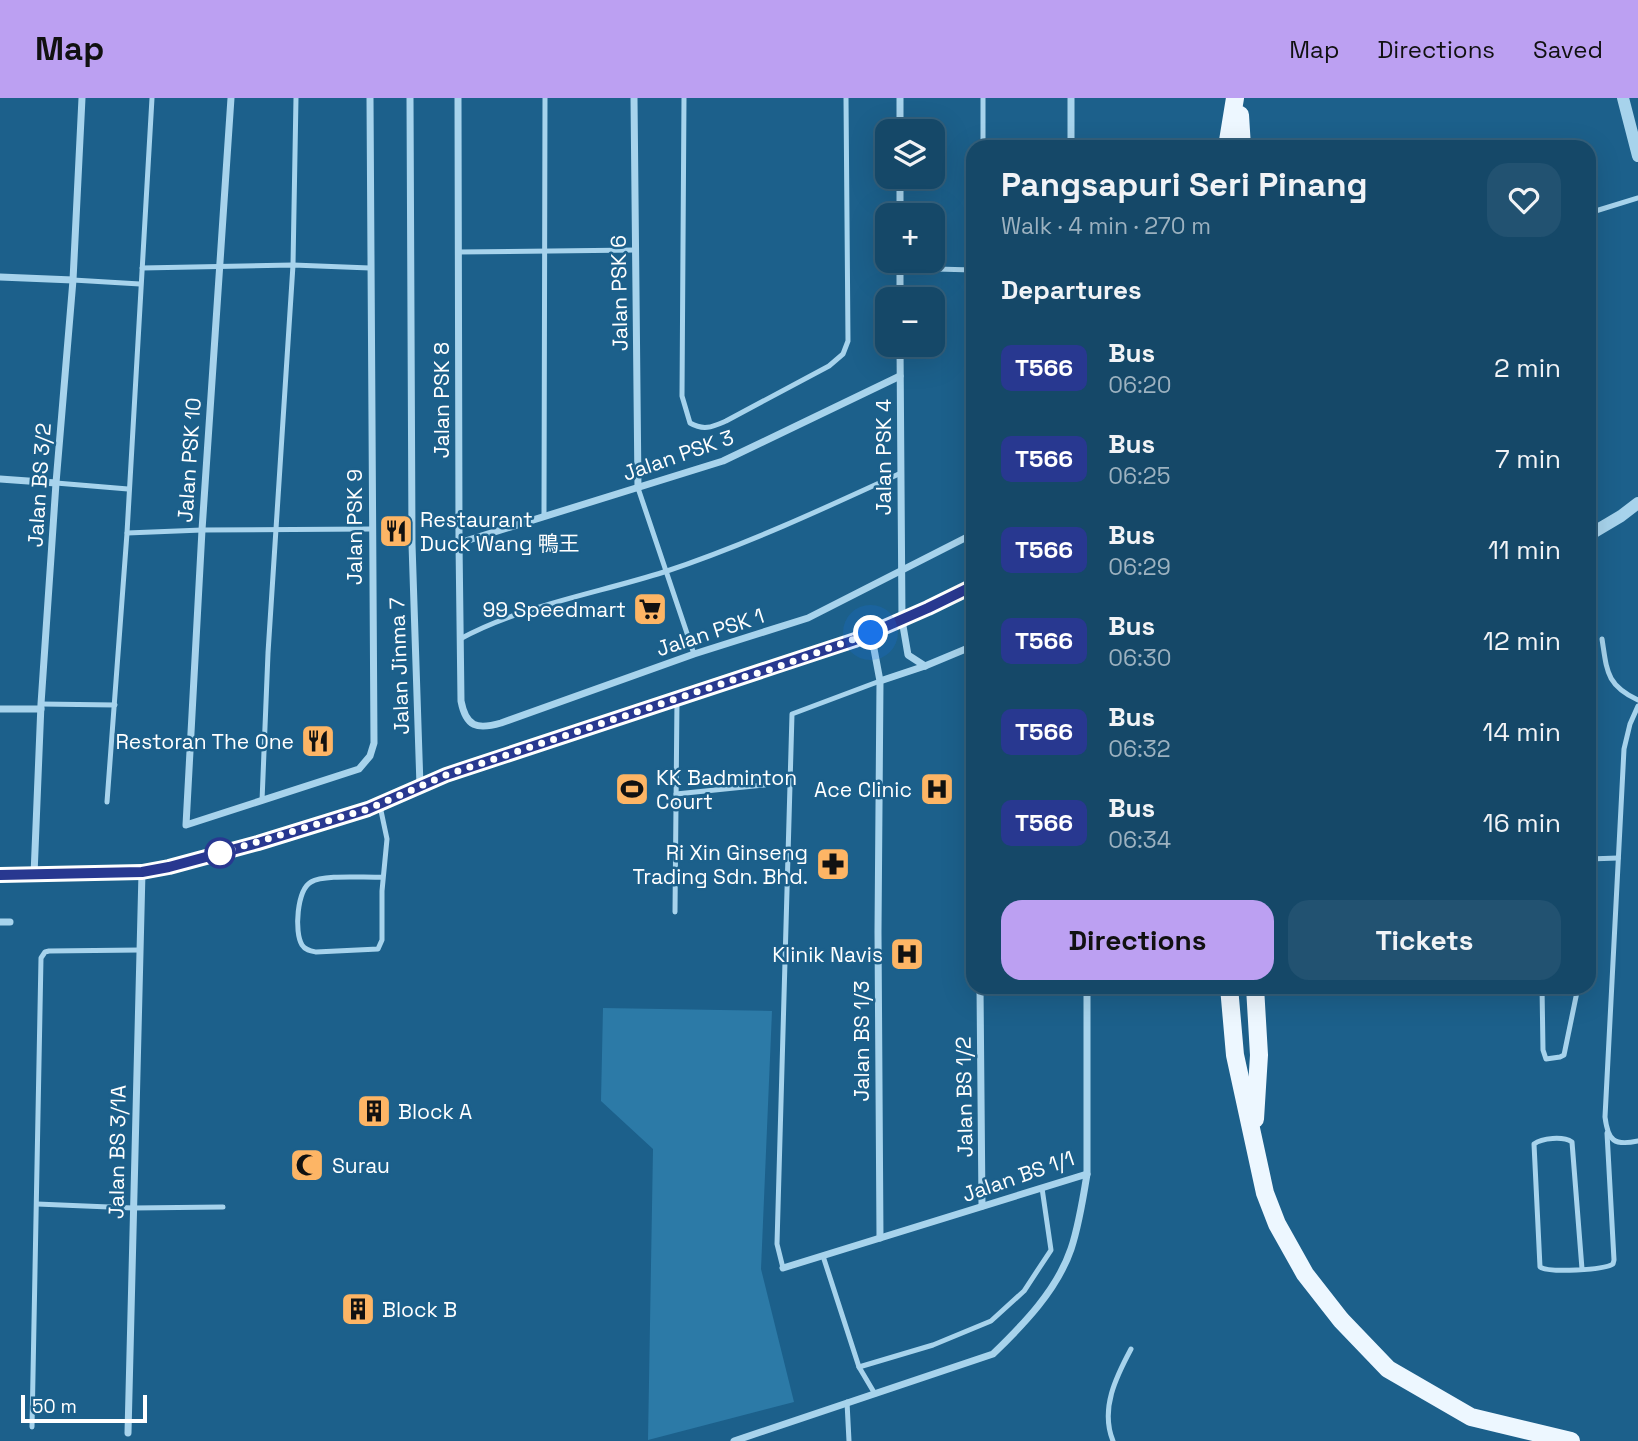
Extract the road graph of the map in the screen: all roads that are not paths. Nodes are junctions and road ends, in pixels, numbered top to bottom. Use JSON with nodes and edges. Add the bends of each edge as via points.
{"nodes":[{"id":1,"x":82,"y":98,"type":"edge"},
{"id":2,"x":152,"y":98,"type":"edge"},
{"id":3,"x":231,"y":98,"type":"edge"},
{"id":4,"x":296,"y":98,"type":"edge"},
{"id":5,"x":370,"y":98,"type":"edge"},
{"id":6,"x":410,"y":98,"type":"edge"},
{"id":7,"x":458,"y":98,"type":"edge"},
{"id":8,"x":545,"y":98,"type":"edge"},
{"id":9,"x":634,"y":98,"type":"edge"},
{"id":10,"x":684,"y":98,"type":"edge"},
{"id":11,"x":846,"y":98,"type":"edge"},
{"id":12,"x":900,"y":98,"type":"edge"},
{"id":13,"x":984,"y":98,"type":"edge"},
{"id":14,"x":1070,"y":98,"type":"edge"},
{"id":15,"x":1237,"y":98,"type":"edge"},
{"id":16,"x":1623,"y":98,"type":"edge"},
{"id":17,"x":900,"y":119,"type":"edge"},
{"id":18,"x":983,"y":140,"type":"edge"},
{"id":19,"x":1071,"y":140,"type":"edge"},
{"id":20,"x":1228,"y":140,"type":"edge"},
{"id":21,"x":1241,"y":140,"type":"edge"},
{"id":22,"x":1638,"y":156,"type":"edge"},
{"id":23,"x":1638,"y":198,"type":"edge"},
{"id":24,"x":1596,"y":211,"type":"edge"},
{"id":25,"x":636,"y":250,"type":"junction"},
{"id":26,"x":458,"y":252,"type":"junction"},
{"id":27,"x":544,"y":252,"type":"junction"},
{"id":28,"x":293,"y":265,"type":"junction"},
{"id":29,"x":142,"y":268,"type":"junction"},
{"id":30,"x":220,"y":268,"type":"junction"},
{"id":31,"x":370,"y":268,"type":"junction"},
{"id":32,"x":945,"y":268,"type":"edge"},
{"id":33,"x":966,"y":270,"type":"edge"},
{"id":34,"x":0,"y":277,"type":"edge"},
{"id":35,"x":73,"y":280,"type":"junction"},
{"id":36,"x":140,"y":284,"type":"junction"},
{"id":37,"x":900,"y":357,"type":"edge"},
{"id":38,"x":900,"y":376,"type":"junction"},
{"id":39,"x":901,"y":473,"type":"junction"},
{"id":40,"x":0,"y":479,"type":"edge"},
{"id":41,"x":56,"y":483,"type":"junction"},
{"id":42,"x":638,"y":488,"type":"junction"},
{"id":43,"x":128,"y":489,"type":"junction"},
{"id":44,"x":1638,"y":503,"type":"edge"},
{"id":45,"x":544,"y":516,"type":"junction"},
{"id":46,"x":275,"y":529,"type":"junction"},
{"id":47,"x":371,"y":529,"type":"junction"},
{"id":48,"x":201,"y":530,"type":"junction"},
{"id":49,"x":1596,"y":531,"type":"edge"},
{"id":50,"x":127,"y":533,"type":"junction"},
{"id":51,"x":966,"y":537,"type":"edge"},
{"id":52,"x":459,"y":543,"type":"junction"},
{"id":53,"x":901,"y":569,"type":"junction"},
{"id":54,"x":664,"y":572,"type":"junction"},
{"id":55,"x":966,"y":589,"type":"edge"},
{"id":56,"x":902,"y":620,"type":"junction"},
{"id":57,"x":871,"y":633,"type":"junction"},
{"id":58,"x":460,"y":639,"type":"junction"},
{"id":59,"x":1602,"y":639,"type":"dead end"},
{"id":60,"x":966,"y":649,"type":"edge"},
{"id":61,"x":694,"y":654,"type":"junction"},
{"id":62,"x":925,"y":666,"type":"junction"},
{"id":63,"x":880,"y":681,"type":"junction"},
{"id":64,"x":677,"y":699,"type":"junction"},
{"id":65,"x":1638,"y":700,"type":"edge"},
{"id":66,"x":461,"y":701,"type":"joint"},
{"id":67,"x":116,"y":705,"type":"junction"},
{"id":68,"x":1638,"y":706,"type":"edge"},
{"id":69,"x":41,"y":707,"type":"junction"},
{"id":70,"x":0,"y":709,"type":"edge"},
{"id":71,"x":765,"y":785,"type":"dead end"},
{"id":72,"x":420,"y":786,"type":"junction"},
{"id":73,"x":676,"y":794,"type":"junction"},
{"id":74,"x":262,"y":801,"type":"junction"},
{"id":75,"x":107,"y":802,"type":"dead end"},
{"id":76,"x":379,"y":803,"type":"junction"},
{"id":77,"x":186,"y":825,"type":"joint"},
{"id":78,"x":1618,"y":858,"type":"junction"},
{"id":79,"x":1596,"y":859,"type":"edge"},
{"id":80,"x":142,"y":872,"type":"junction"},
{"id":81,"x":0,"y":875,"type":"edge"},
{"id":82,"x":34,"y":875,"type":"junction"},
{"id":83,"x":383,"y":877,"type":"junction"},
{"id":84,"x":676,"y":912,"type":"dead end"},
{"id":85,"x":0,"y":922,"type":"edge"},
{"id":86,"x":10,"y":922,"type":"dead end"},
{"id":87,"x":140,"y":950,"type":"junction"},
{"id":88,"x":980,"y":994,"type":"edge"},
{"id":89,"x":1087,"y":994,"type":"edge"},
{"id":90,"x":1230,"y":994,"type":"edge"},
{"id":91,"x":1255,"y":994,"type":"edge"},
{"id":92,"x":1542,"y":994,"type":"edge"},
{"id":93,"x":1577,"y":994,"type":"edge"},
{"id":94,"x":1607,"y":1133,"type":"junction"},
{"id":95,"x":1254,"y":1140,"type":"junction"},
{"id":96,"x":1638,"y":1142,"type":"edge"},
{"id":97,"x":1087,"y":1174,"type":"junction"},
{"id":98,"x":1042,"y":1188,"type":"junction"},
{"id":99,"x":37,"y":1204,"type":"junction"},
{"id":100,"x":982,"y":1206,"type":"junction"},
{"id":101,"x":223,"y":1207,"type":"dead end"},
{"id":102,"x":133,"y":1208,"type":"junction"},
{"id":103,"x":880,"y":1238,"type":"junction"},
{"id":104,"x":822,"y":1256,"type":"junction"},
{"id":105,"x":783,"y":1268,"type":"joint"},
{"id":106,"x":1582,"y":1269,"type":"junction"},
{"id":107,"x":1131,"y":1349,"type":"dead end"},
{"id":108,"x":859,"y":1367,"type":"junction"},
{"id":109,"x":875,"y":1394,"type":"junction"},
{"id":110,"x":847,"y":1402,"type":"junction"},
{"id":111,"x":32,"y":1427,"type":"dead end"},
{"id":112,"x":128,"y":1433,"type":"dead end"},
{"id":113,"x":734,"y":1441,"type":"edge"},
{"id":114,"x":849,"y":1441,"type":"edge"},
{"id":115,"x":1113,"y":1441,"type":"edge"},
{"id":116,"x":1571,"y":1441,"type":"edge"}],
"edges":[{"from":1,"to":35,"type":"street","name":"Jalan BS 3/2"},
{"from":2,"to":29,"type":"lane"},
{"from":3,"to":30,"type":"street","name":"Jalan PSK 10"},
{"from":4,"to":28,"type":"lane"},
{"from":5,"to":31,"type":"street","name":"Jalan PSK 9"},
{"from":6,"to":72,"type":"street","name":"Jalan Jinma 7","via":[[412,544]]},
{"from":7,"to":26,"type":"street","name":"Jalan PSK 8"},
{"from":8,"to":27,"type":"lane"},
{"from":9,"to":25,"type":"street","name":"Jalan PSK 6"},
{"from":10,"to":11,"type":"lane","via":[[682,396],[690,423],[699,428],[726,421],[843,354],[848,341]]},
{"from":12,"to":17,"type":"street"},
{"from":13,"to":18,"type":"lane"},
{"from":14,"to":19,"type":"street"},
{"from":15,"to":20,"type":"main road"},
{"from":15,"to":21,"type":"main road"},
{"from":16,"to":22,"type":"street"},
{"from":23,"to":24,"type":"lane"},
{"from":25,"to":27,"type":"lane"},
{"from":25,"to":42,"type":"street","name":"Jalan PSK 6"},
{"from":26,"to":27,"type":"lane"},
{"from":26,"to":52,"type":"street","name":"Jalan PSK 8"},
{"from":27,"to":45,"type":"lane"},
{"from":28,"to":30,"type":"lane"},
{"from":28,"to":31,"type":"lane"},
{"from":28,"to":46,"type":"lane"},
{"from":29,"to":30,"type":"lane"},
{"from":29,"to":36,"type":"lane"},
{"from":30,"to":48,"type":"street","name":"Jalan PSK 10"},
{"from":31,"to":47,"type":"street","name":"Jalan PSK 9"},
{"from":32,"to":33,"type":"lane"},
{"from":34,"to":35,"type":"street"},
{"from":35,"to":36,"type":"lane"},
{"from":35,"to":41,"type":"street","name":"Jalan BS 3/2"},
{"from":36,"to":43,"type":"lane"},
{"from":37,"to":38,"type":"street","name":"Jalan PSK 4"},
{"from":38,"to":39,"type":"street","name":"Jalan PSK 4"},
{"from":38,"to":42,"type":"street","name":"Jalan PSK 3","via":[[723,461]]},
{"from":39,"to":53,"type":"street","name":"Jalan PSK 4"},
{"from":39,"to":54,"type":"lane","via":[[783,528]]},
{"from":40,"to":41,"type":"street"},
{"from":41,"to":43,"type":"lane"},
{"from":41,"to":69,"type":"street","name":"Jalan BS 3/2"},
{"from":42,"to":45,"type":"street","name":"Jalan PSK 3"},
{"from":42,"to":54,"type":"lane"},
{"from":43,"to":50,"type":"lane"},
{"from":44,"to":49,"type":"street"},
{"from":45,"to":52,"type":"street","name":"Jalan PSK 3"},
{"from":46,"to":47,"type":"lane"},
{"from":46,"to":48,"type":"lane"},
{"from":46,"to":74,"type":"lane"},
{"from":47,"to":74,"type":"street","name":"Jalan PSK 9","via":[[374,743],[370,756],[359,769]]},
{"from":48,"to":50,"type":"lane"},
{"from":48,"to":77,"type":"street","name":"Jalan PSK 10"},
{"from":50,"to":67,"type":"lane"},
{"from":51,"to":53,"type":"street","name":"Jalan PSK 1"},
{"from":52,"to":58,"type":"street","name":"Jalan PSK 8"},
{"from":53,"to":56,"type":"street","name":"Jalan PSK 4"},
{"from":53,"to":61,"type":"street","name":"Jalan PSK 1","via":[[808,618]]},
{"from":54,"to":58,"type":"lane","via":[[511,617]]},
{"from":54,"to":61,"type":"lane"},
{"from":55,"to":56,"type":"street"},
{"from":56,"to":57,"type":"street"},
{"from":56,"to":62,"type":"street","name":"Jalan PSK 4","via":[[908,654]]},
{"from":57,"to":63,"type":"street","name":"Jalan BS 1/3"},
{"from":57,"to":64,"type":"street"},
{"from":58,"to":66,"type":"street","name":"Jalan PSK 8"},
{"from":59,"to":65,"type":"lane","via":[[1608,677]]},
{"from":60,"to":62,"type":"street"},
{"from":61,"to":66,"type":"street","name":"Jalan PSK 1","via":[[493,726],[472,724]]},
{"from":62,"to":63,"type":"street"},
{"from":63,"to":103,"type":"street","name":"Jalan BS 1/3"},
{"from":63,"to":105,"type":"lane","via":[[792,715],[777,1244]]},
{"from":64,"to":72,"type":"street"},
{"from":64,"to":73,"type":"lane"},
{"from":67,"to":69,"type":"lane"},
{"from":67,"to":75,"type":"lane"},
{"from":68,"to":78,"type":"lane","via":[[1624,749]]},
{"from":69,"to":70,"type":"street"},
{"from":69,"to":82,"type":"street","name":"Jalan BS 3/2"},
{"from":71,"to":73,"type":"lane"},
{"from":72,"to":76,"type":"street"},
{"from":73,"to":84,"type":"lane"},
{"from":74,"to":77,"type":"street","name":"Jalan PSK 9"},
{"from":76,"to":80,"type":"street","via":[[258,843]]},
{"from":76,"to":83,"type":"lane","via":[[387,839]]},
{"from":78,"to":79,"type":"lane"},
{"from":78,"to":94,"type":"lane"},
{"from":80,"to":82,"type":"street"},
{"from":80,"to":87,"type":"street","name":"Jalan BS 3/1A"},
{"from":81,"to":82,"type":"street"},
{"from":83,"to":83,"type":"lane","via":[[378,949],[316,952],[302,945],[300,900],[308,884],[327,878]]},
{"from":85,"to":86,"type":"street"},
{"from":87,"to":99,"type":"lane","via":[[43,954]]},
{"from":87,"to":102,"type":"street","name":"Jalan BS 3/1A"},
{"from":88,"to":100,"type":"street","name":"Jalan BS 1/2"},
{"from":89,"to":97,"type":"street","name":"Jalan BS 1/1"},
{"from":90,"to":95,"type":"main road","via":[[1235,1055]]},
{"from":91,"to":95,"type":"main road","via":[[1259,1055]]},
{"from":92,"to":93,"type":"lane","via":[[1546,1059],[1564,1055]]},
{"from":94,"to":96,"type":"lane","via":[[1624,1144]]},
{"from":94,"to":106,"type":"lane","via":[[1613,1264]]},
{"from":95,"to":116,"type":"main road","via":[[1265,1193],[1305,1274],[1388,1368],[1471,1417]]},
{"from":97,"to":98,"type":"street","name":"Jalan BS 1/1"},
{"from":97,"to":109,"type":"street","via":[[1070,1251],[1048,1293],[1018,1330],[993,1354]]},
{"from":98,"to":100,"type":"street","name":"Jalan BS 1/1"},
{"from":98,"to":108,"type":"lane","via":[[1051,1250],[1024,1292],[991,1321],[933,1345]]},
{"from":99,"to":102,"type":"lane"},
{"from":99,"to":111,"type":"lane"},
{"from":100,"to":103,"type":"street","name":"Jalan BS 1/1"},
{"from":101,"to":102,"type":"lane"},
{"from":102,"to":112,"type":"street","name":"Jalan BS 3/1A"},
{"from":103,"to":104,"type":"street","name":"Jalan BS 1/1"},
{"from":104,"to":105,"type":"street","name":"Jalan BS 1/1"},
{"from":104,"to":108,"type":"lane"},
{"from":106,"to":106,"type":"lane","via":[[1540,1267],[1536,1141],[1572,1142]]},
{"from":107,"to":115,"type":"lane","via":[[1110,1394]]},
{"from":108,"to":109,"type":"lane"},
{"from":109,"to":110,"type":"street"},
{"from":110,"to":113,"type":"street"},
{"from":110,"to":114,"type":"lane"}]}
